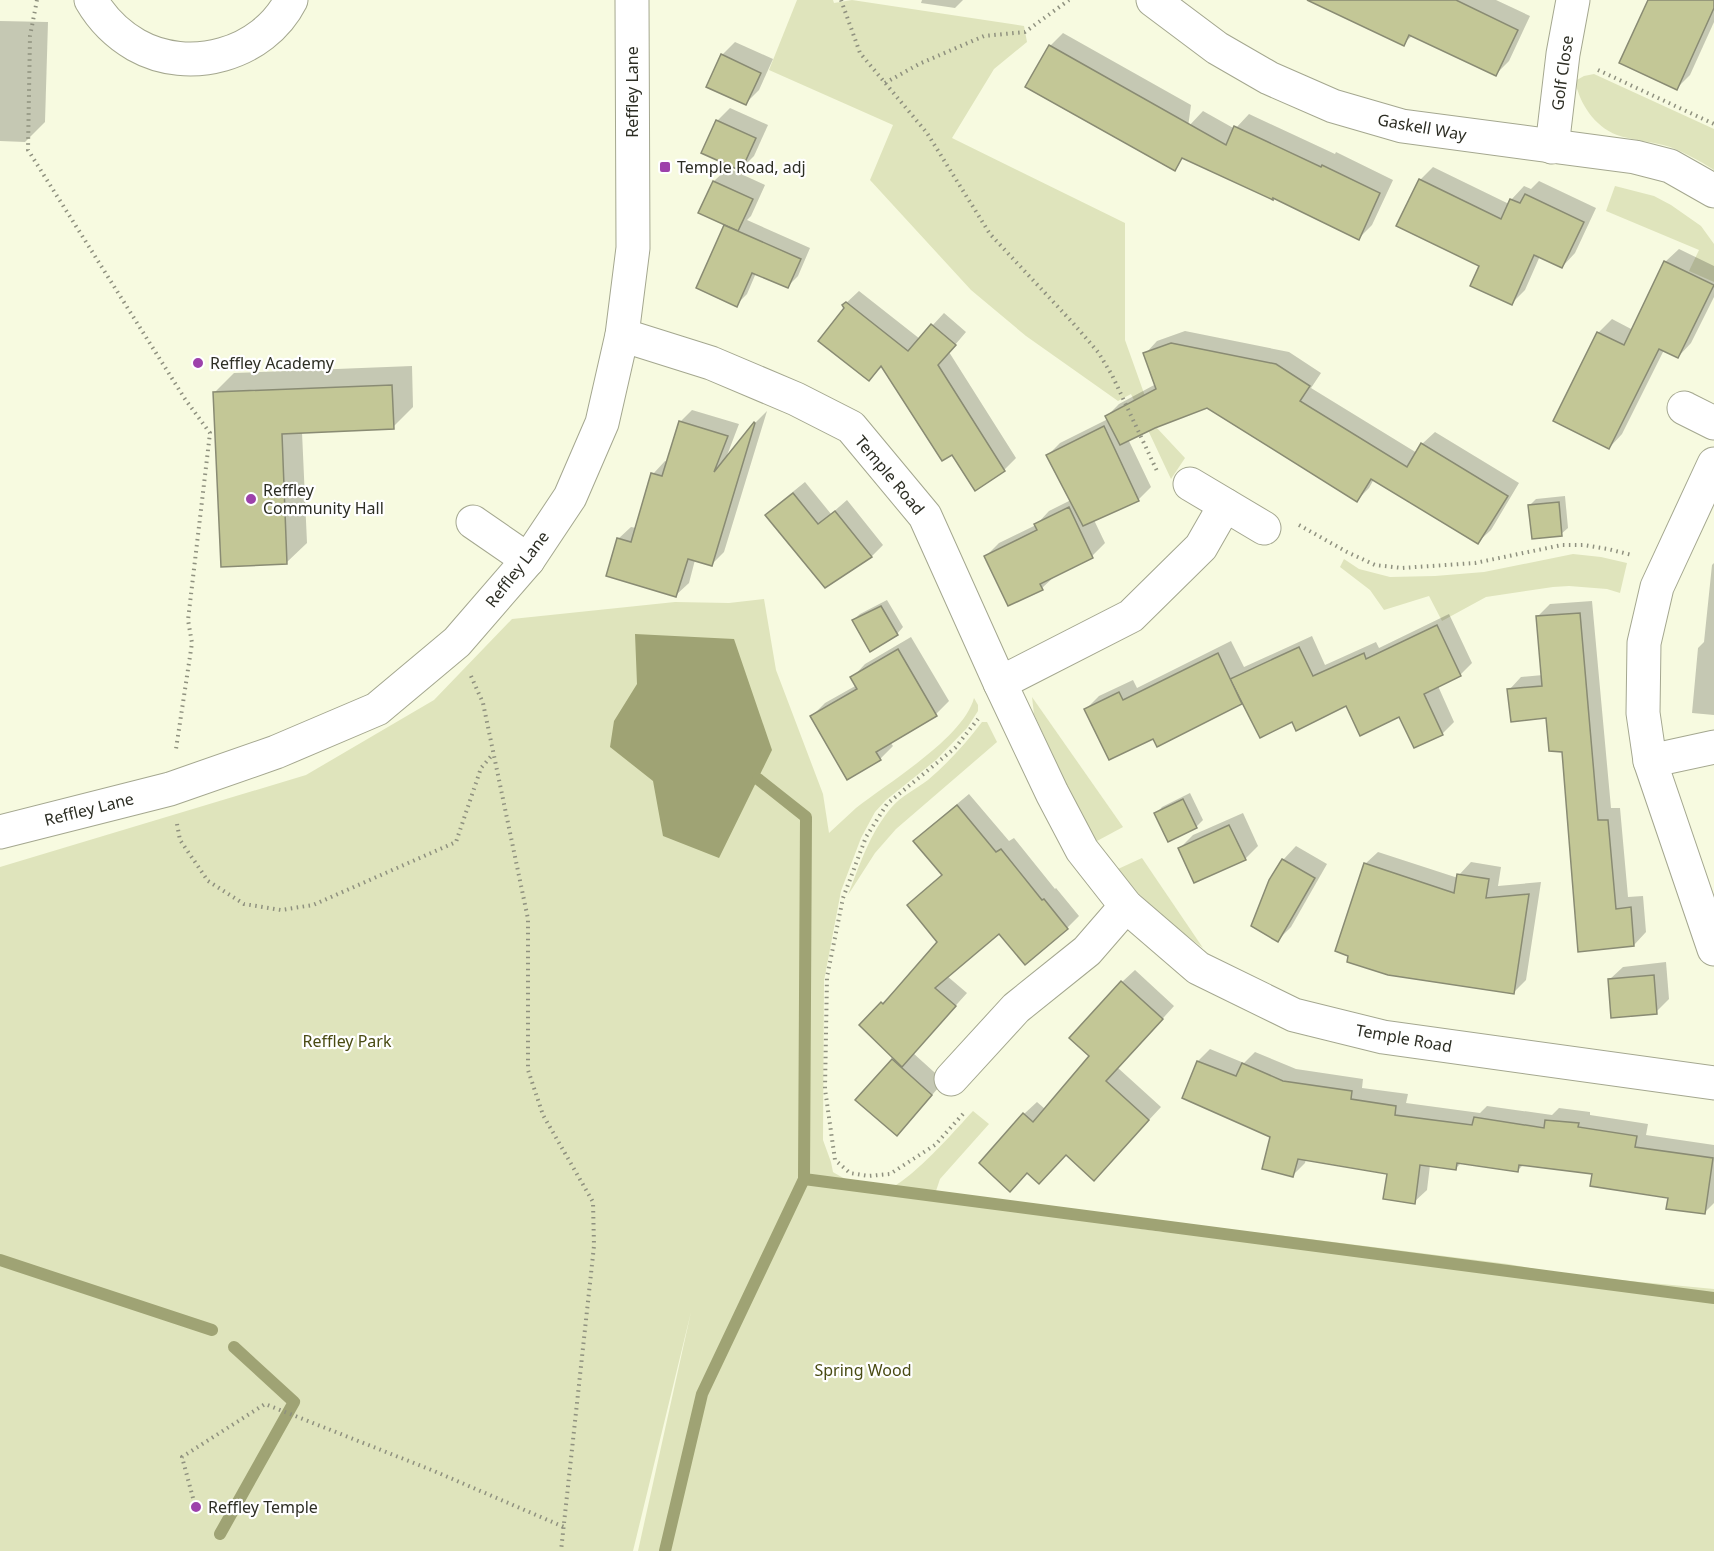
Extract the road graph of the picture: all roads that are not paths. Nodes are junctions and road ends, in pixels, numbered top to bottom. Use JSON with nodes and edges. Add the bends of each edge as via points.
{"nodes":[{"id":1,"x":91,"y":0,"type":"edge"},
{"id":2,"x":291,"y":0,"type":"edge"},
{"id":3,"x":632,"y":0,"type":"edge"},
{"id":4,"x":1153,"y":0,"type":"edge"},
{"id":5,"x":1573,"y":0,"type":"edge"},
{"id":6,"x":1552,"y":147,"type":"junction"},
{"id":7,"x":1714,"y":191,"type":"edge"},
{"id":8,"x":622,"y":335,"type":"junction"},
{"id":9,"x":1684,"y":408,"type":"dead end"},
{"id":10,"x":1714,"y":423,"type":"edge"},
{"id":11,"x":1714,"y":464,"type":"edge"},
{"id":12,"x":1190,"y":484,"type":"road end"},
{"id":13,"x":1225,"y":504,"type":"junction"},
{"id":14,"x":473,"y":522,"type":"dead end"},
{"id":15,"x":1264,"y":528,"type":"road end"},
{"id":16,"x":528,"y":560,"type":"junction"},
{"id":17,"x":1000,"y":682,"type":"junction"},
{"id":18,"x":1714,"y":747,"type":"edge"},
{"id":19,"x":1650,"y":761,"type":"junction"},
{"id":20,"x":0,"y":831,"type":"edge"},
{"id":21,"x":1126,"y":906,"type":"junction"},
{"id":22,"x":1714,"y":949,"type":"edge"},
{"id":23,"x":951,"y":1079,"type":"road end"},
{"id":24,"x":1714,"y":1083,"type":"edge"}],
"edges":[{"from":1,"to":2,"type":"street","via":[[117,32],[137,46],[183,59],[207,58],[253,42],[271,27]]},
{"from":3,"to":8,"type":"street","name":"Reffley Lane","via":[[633,248]]},
{"from":4,"to":6,"type":"street","name":"Gaskell Way","via":[[1217,48],[1269,78],[1333,106],[1402,126]]},
{"from":5,"to":6,"type":"street","name":"Golf Close"},
{"from":6,"to":7,"type":"street","name":"Gaskell Way","via":[[1635,157],[1670,166]]},
{"from":8,"to":16,"type":"street","name":"Reffley Lane","via":[[602,423],[570,496]]},
{"from":8,"to":17,"type":"street","name":"Temple Road","via":[[711,363],[851,427],[926,516]]},
{"from":9,"to":10,"type":"street"},
{"from":11,"to":19,"type":"street","via":[[1657,586],[1644,644],[1643,713]]},
{"from":12,"to":13,"type":"street"},
{"from":13,"to":15,"type":"street"},
{"from":13,"to":17,"type":"street","via":[[1201,547],[1131,616]]},
{"from":14,"to":16,"type":"street"},
{"from":16,"to":20,"type":"street","name":"Reffley Lane","via":[[457,642],[377,709],[276,752],[170,789]]},
{"from":17,"to":21,"type":"street","name":"Temple Road","via":[[1082,850]]},
{"from":18,"to":19,"type":"street"},
{"from":19,"to":22,"type":"street"},
{"from":21,"to":23,"type":"street","via":[[1088,951],[1016,1008]]},
{"from":21,"to":24,"type":"street","name":"Temple Road","via":[[1198,968],[1293,1014],[1383,1037]]}]}
